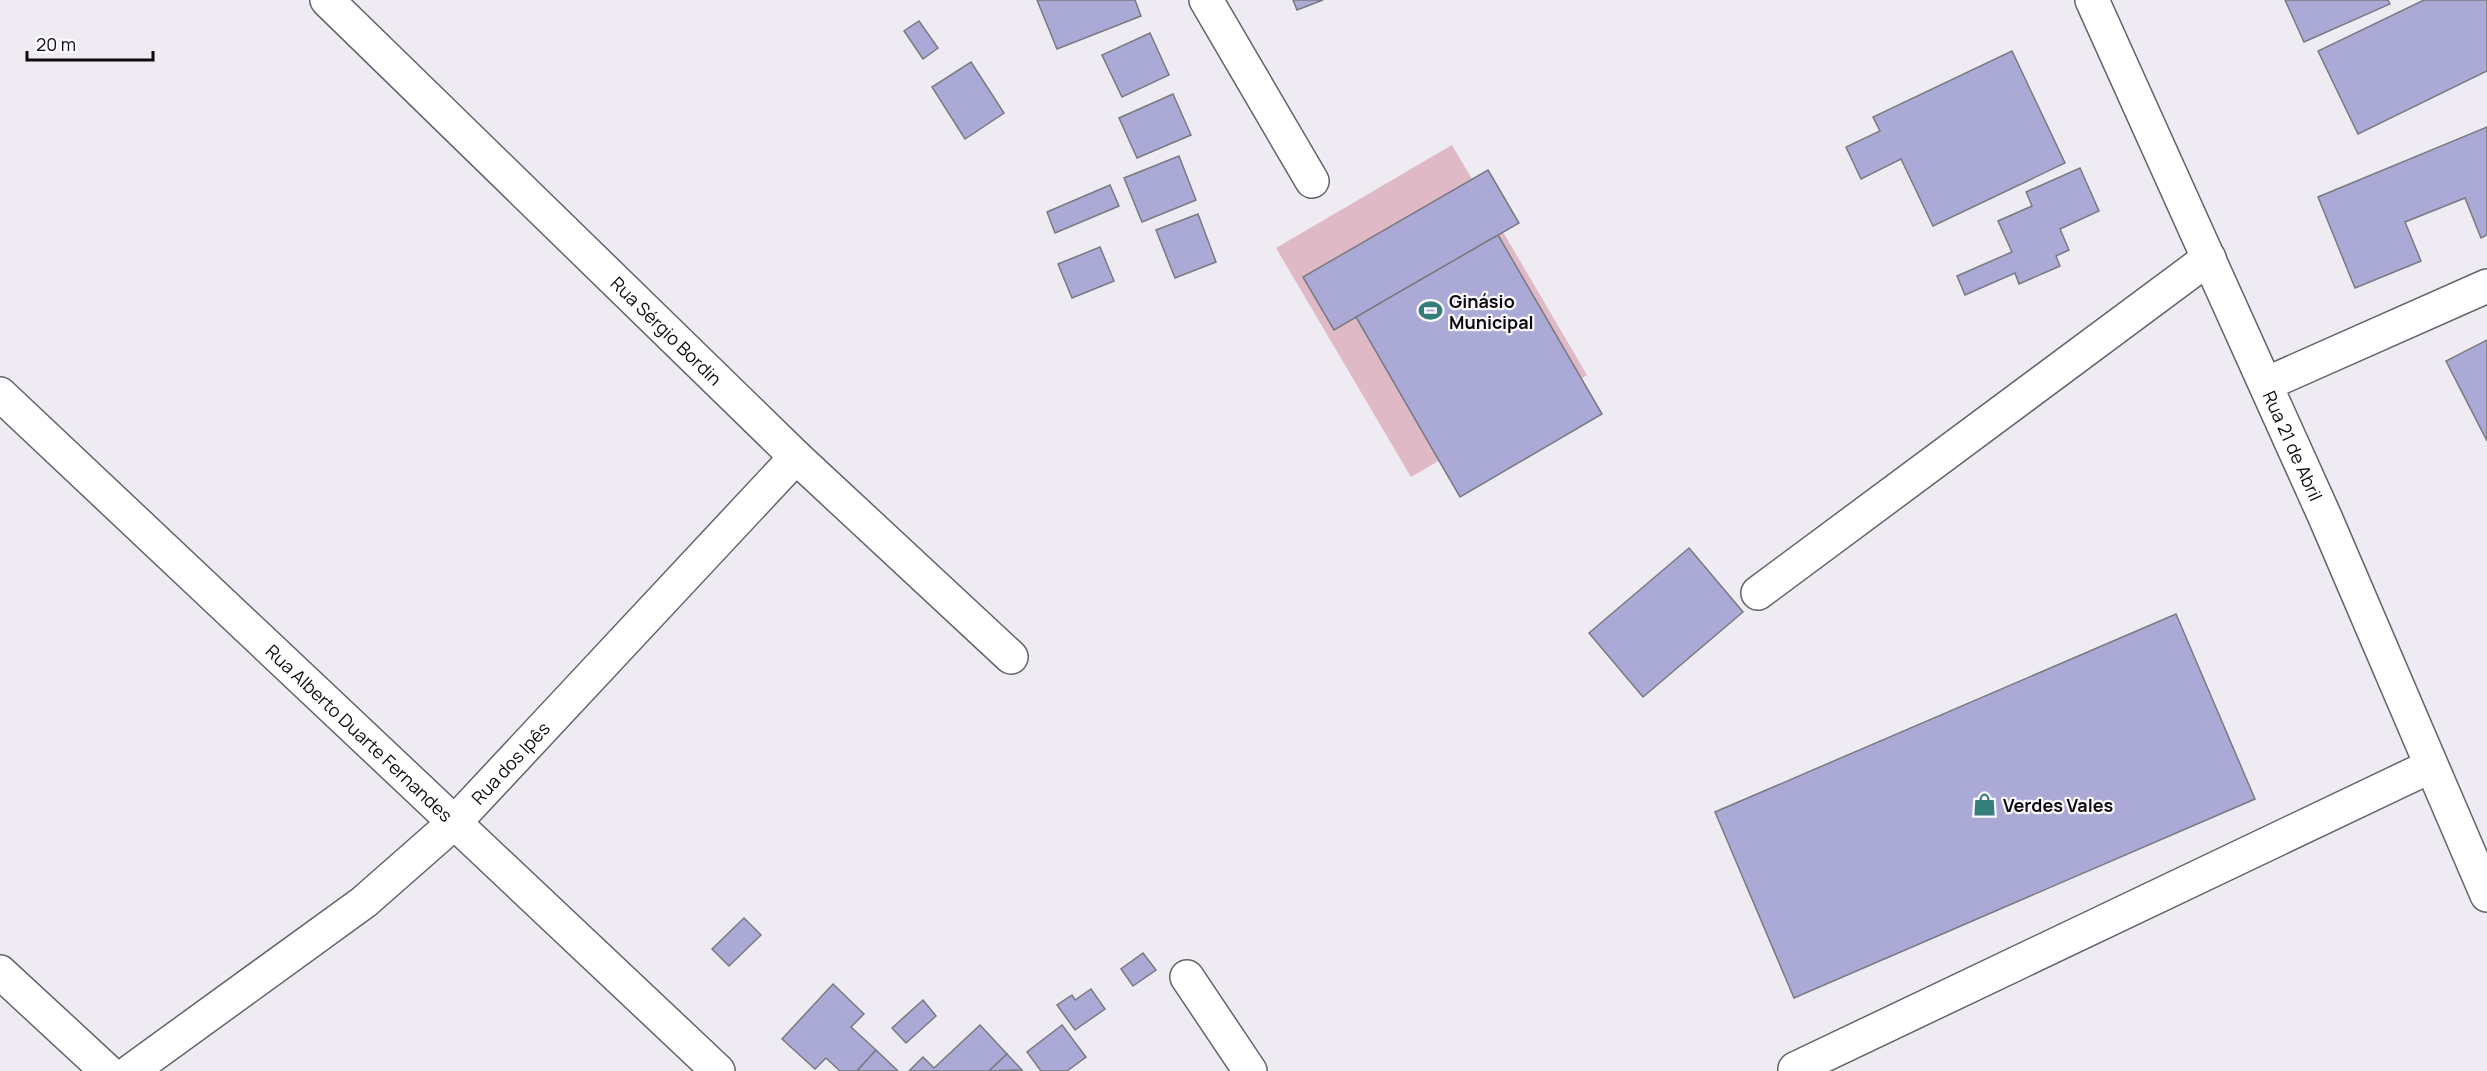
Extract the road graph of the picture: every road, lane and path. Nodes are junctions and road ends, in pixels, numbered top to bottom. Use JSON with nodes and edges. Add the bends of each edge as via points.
{"nodes":[{"id":1,"x":327,"y":0,"type":"edge"},
{"id":2,"x":1206,"y":0,"type":"edge"},
{"id":3,"x":2092,"y":0,"type":"edge"},
{"id":4,"x":1312,"y":181,"type":"dead end"},
{"id":5,"x":2209,"y":258,"type":"junction"},
{"id":6,"x":2487,"y":286,"type":"edge"},
{"id":7,"x":2266,"y":384,"type":"junction"},
{"id":8,"x":0,"y":394,"type":"edge"},
{"id":9,"x":796,"y":457,"type":"junction"},
{"id":10,"x":1758,"y":593,"type":"dead end"},
{"id":11,"x":1011,"y":657,"type":"dead end"},
{"id":12,"x":2431,"y":766,"type":"junction"},
{"id":13,"x":455,"y":822,"type":"junction"},
{"id":14,"x":2487,"y":895,"type":"edge"},
{"id":15,"x":0,"y":972,"type":"edge"},
{"id":16,"x":1187,"y":978,"type":"dead end"},
{"id":17,"x":1795,"y":1069,"type":"dead end"},
{"id":18,"x":107,"y":1071,"type":"edge"},
{"id":19,"x":131,"y":1071,"type":"edge"},
{"id":20,"x":718,"y":1071,"type":"edge"},
{"id":21,"x":1250,"y":1071,"type":"edge"}],
"edges":[{"from":1,"to":9,"type":"street","name":"Rua Sérgio Bordin"},
{"from":2,"to":4,"type":"street"},
{"from":3,"to":5,"type":"street","name":"Rua 21 de Abril"},
{"from":5,"to":7,"type":"street","name":"Rua 21 de Abril"},
{"from":5,"to":10,"type":"street"},
{"from":6,"to":7,"type":"street"},
{"from":7,"to":12,"type":"street","name":"Rua 21 de Abril"},
{"from":8,"to":13,"type":"street","name":"Rua Alberto Duarte Fernandes"},
{"from":9,"to":11,"type":"street","name":"Rua Sérgio Bordin"},
{"from":9,"to":13,"type":"street","name":"Rua dos Ipês"},
{"from":12,"to":14,"type":"street","name":"Rua 21 de Abril"},
{"from":12,"to":17,"type":"street"},
{"from":13,"to":19,"type":"street","name":"Rua dos Ipês","via":[[364,902]]},
{"from":13,"to":20,"type":"street","name":"Rua Alberto Duarte Fernandes"},
{"from":15,"to":18,"type":"street"},
{"from":16,"to":21,"type":"street"}]}
